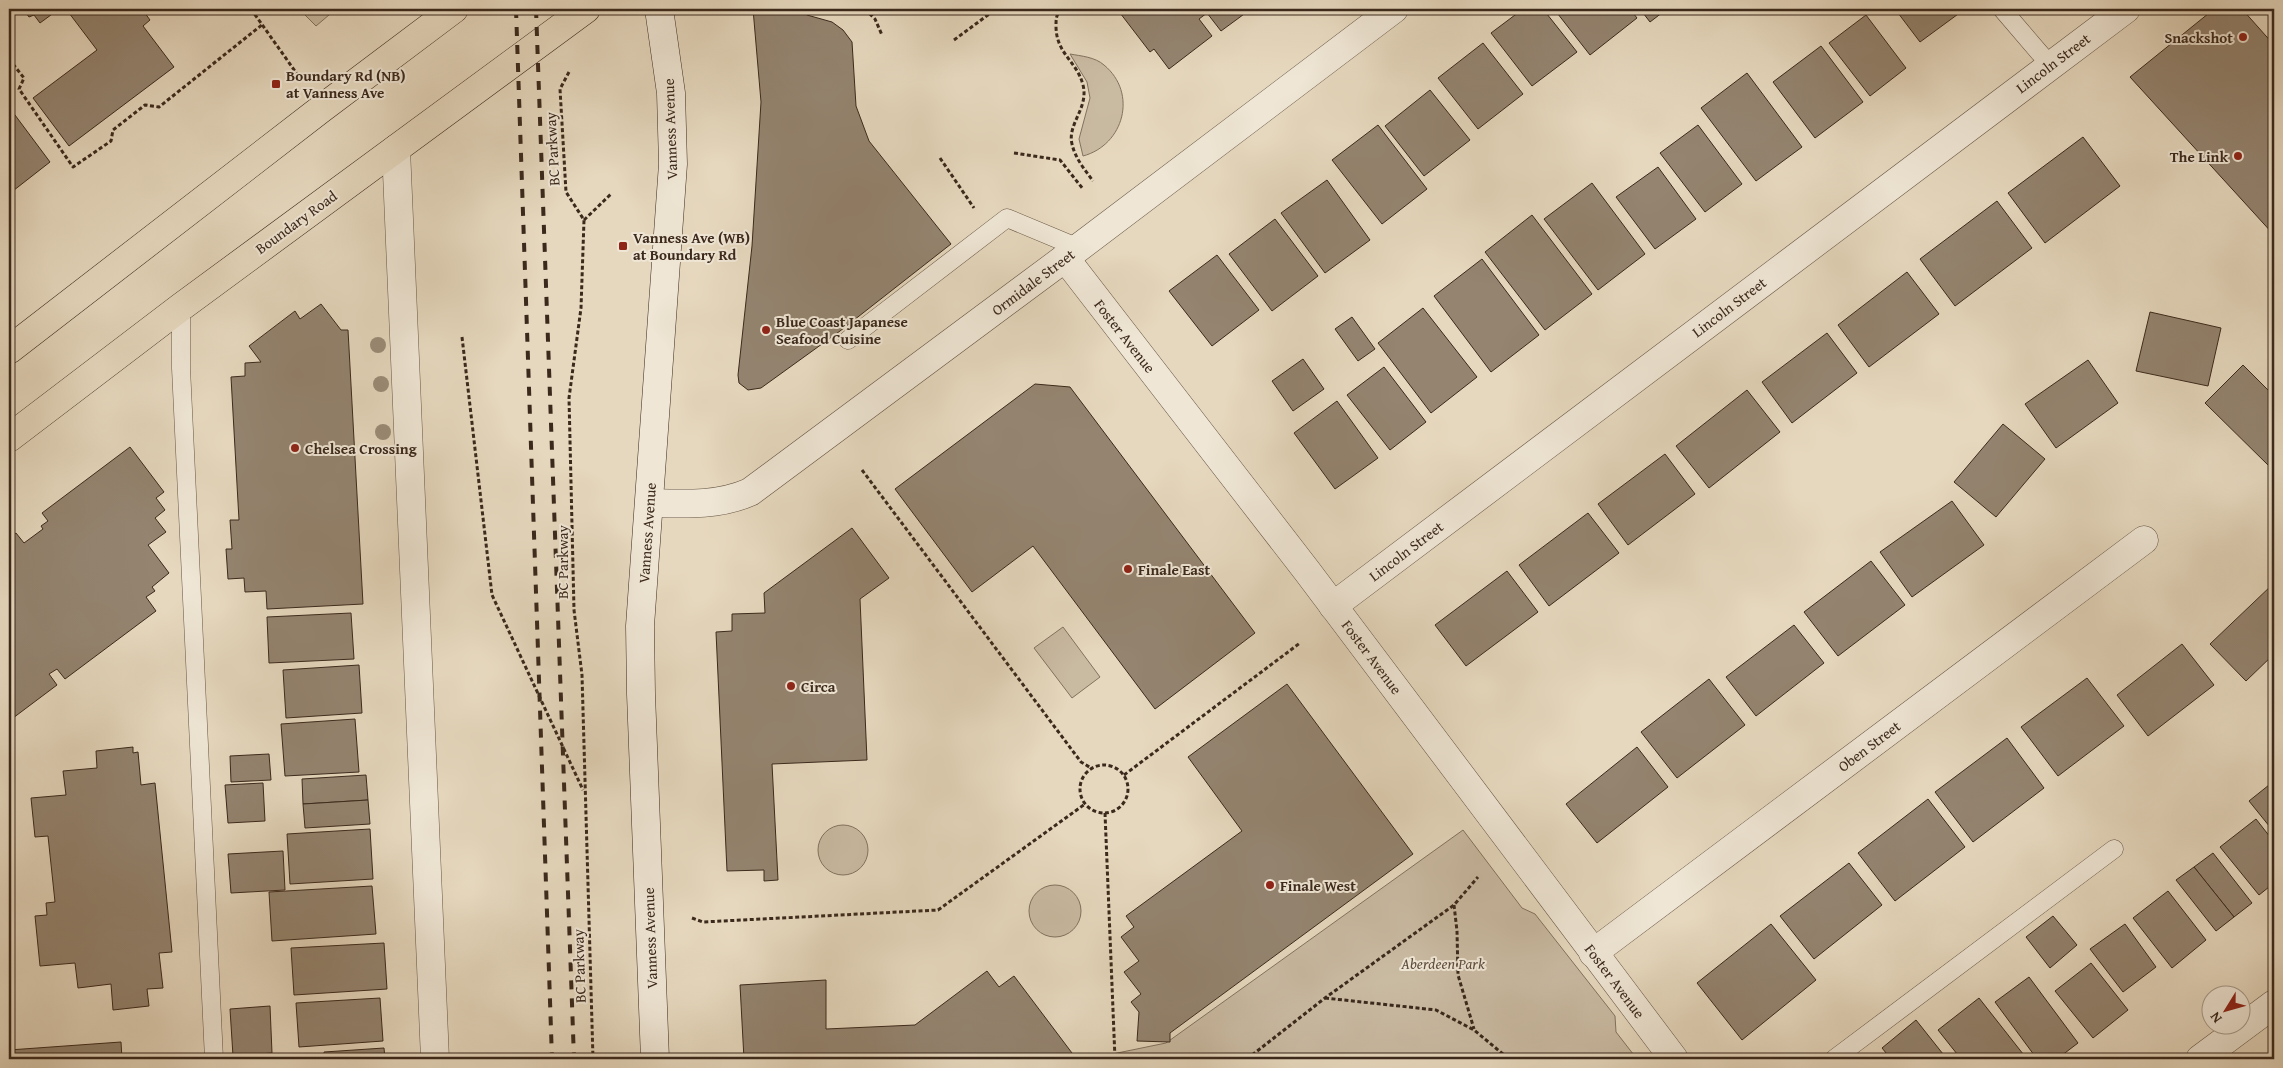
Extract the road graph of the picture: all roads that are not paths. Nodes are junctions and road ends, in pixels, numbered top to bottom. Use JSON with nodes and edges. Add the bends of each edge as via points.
{"nodes":[{"id":1,"x":454,"y":9,"type":"edge"},
{"id":2,"x":586,"y":9,"type":"edge"},
{"id":3,"x":658,"y":9,"type":"edge"},
{"id":4,"x":1394,"y":9,"type":"edge"},
{"id":5,"x":2002,"y":9,"type":"edge"},
{"id":6,"x":2126,"y":9,"type":"edge"},
{"id":7,"x":2050,"y":65,"type":"junction"},
{"id":8,"x":396,"y":149,"type":"junction"},
{"id":9,"x":1072,"y":253,"type":"junction"},
{"id":10,"x":180,"y":307,"type":"junction"},
{"id":11,"x":848,"y":340,"type":"dead end"},
{"id":12,"x":9,"y":350,"type":"edge"},
{"id":13,"x":9,"y":438,"type":"edge"},
{"id":14,"x":650,"y":503,"type":"junction"},
{"id":15,"x":2144,"y":540,"type":"dead end"},
{"id":16,"x":1333,"y":606,"type":"junction"},
{"id":17,"x":2114,"y":849,"type":"dead end"},
{"id":18,"x":1593,"y":953,"type":"junction"},
{"id":19,"x":2274,"y":1004,"type":"edge"},
{"id":20,"x":214,"y":1059,"type":"edge"},
{"id":21,"x":435,"y":1059,"type":"edge"},
{"id":22,"x":655,"y":1059,"type":"edge"},
{"id":23,"x":1674,"y":1059,"type":"edge"},
{"id":24,"x":1834,"y":1059,"type":"edge"},
{"id":25,"x":2200,"y":1059,"type":"edge"}],
"edges":[{"from":1,"to":12,"type":"main road"},
{"from":2,"to":8,"type":"main road","name":"Boundary Road"},
{"from":3,"to":14,"type":"street","name":"Vanness Avenue","via":[[671,92],[673,164]]},
{"from":4,"to":9,"type":"street","name":"Ormidale Street"},
{"from":5,"to":7,"type":"lane"},
{"from":6,"to":7,"type":"street","name":"Lincoln Street"},
{"from":7,"to":16,"type":"street","name":"Lincoln Street"},
{"from":8,"to":10,"type":"main road","name":"Boundary Road"},
{"from":8,"to":21,"type":"street"},
{"from":9,"to":11,"type":"lane","via":[[1007,218]]},
{"from":9,"to":14,"type":"street","name":"Ormidale Street","via":[[750,492],[732,500],[706,503]]},
{"from":9,"to":16,"type":"street","name":"Foster Avenue"},
{"from":10,"to":13,"type":"main road","name":"Boundary Road"},
{"from":10,"to":20,"type":"lane"},
{"from":14,"to":22,"type":"street","name":"Vanness Avenue","via":[[640,636]]},
{"from":15,"to":18,"type":"street","name":"Oben Street"},
{"from":16,"to":18,"type":"street","name":"Foster Avenue"},
{"from":17,"to":24,"type":"lane"},
{"from":18,"to":23,"type":"street","name":"Foster Avenue"},
{"from":19,"to":25,"type":"street"}]}
